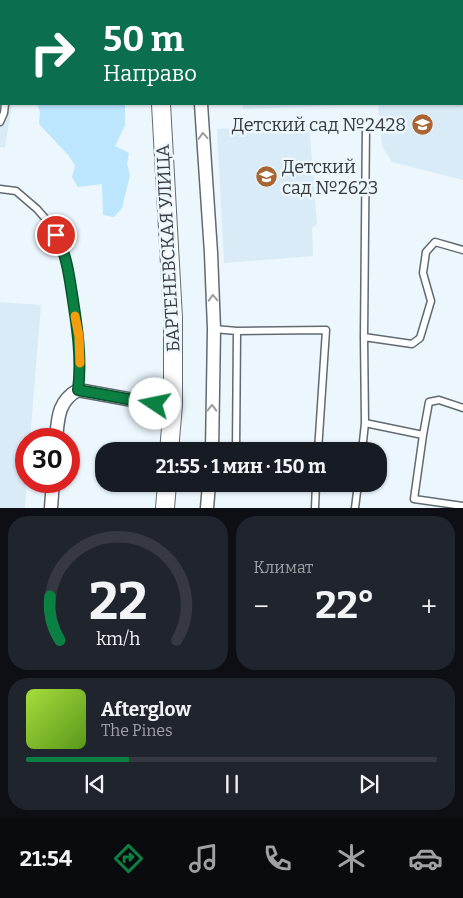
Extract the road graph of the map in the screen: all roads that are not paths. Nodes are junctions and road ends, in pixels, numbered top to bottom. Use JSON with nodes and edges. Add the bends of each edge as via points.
{"nodes":[{"id":1,"x":5,"y":105,"type":"edge"},
{"id":2,"x":161,"y":105,"type":"edge"},
{"id":3,"x":201,"y":105,"type":"edge"},
{"id":4,"x":0,"y":122,"type":"edge"},
{"id":5,"x":366,"y":124,"type":"dead end"},
{"id":6,"x":0,"y":189,"type":"edge"},
{"id":7,"x":463,"y":250,"type":"edge"},
{"id":8,"x":214,"y":329,"type":"junction"},
{"id":9,"x":236,"y":331,"type":"junction"},
{"id":10,"x":364,"y":337,"type":"junction"},
{"id":11,"x":78,"y":390,"type":"junction"},
{"id":12,"x":173,"y":406,"type":"junction"},
{"id":13,"x":463,"y":408,"type":"edge"},
{"id":14,"x":365,"y":423,"type":"junction"},
{"id":15,"x":58,"y":428,"type":"edge"},
{"id":16,"x":423,"y":435,"type":"junction"},
{"id":17,"x":170,"y":442,"type":"edge"},
{"id":18,"x":212,"y":442,"type":"edge"},
{"id":19,"x":236,"y":442,"type":"edge"},
{"id":20,"x":319,"y":442,"type":"edge"},
{"id":21,"x":363,"y":442,"type":"edge"},
{"id":22,"x":166,"y":492,"type":"edge"},
{"id":23,"x":208,"y":492,"type":"edge"},
{"id":24,"x":316,"y":492,"type":"edge"},
{"id":25,"x":357,"y":492,"type":"edge"},
{"id":26,"x":52,"y":493,"type":"edge"},
{"id":27,"x":463,"y":506,"type":"edge"},
{"id":28,"x":51,"y":508,"type":"edge"},
{"id":29,"x":165,"y":508,"type":"edge"},
{"id":30,"x":207,"y":508,"type":"edge"},
{"id":31,"x":315,"y":508,"type":"edge"},
{"id":32,"x":355,"y":508,"type":"edge"}],
"edges":[{"from":1,"to":4,"type":"lane"},
{"from":2,"to":12,"type":"main road","name":"БАРТЕНЕВСКАЯ УЛИЦА","via":[[173,318]]},
{"from":8,"to":3,"type":"street","one_way":true},
{"from":5,"to":10,"type":"lane"},
{"from":6,"to":11,"type":"lane","via":[[16,191],[37,209],[51,224],[62,245],[79,336]]},
{"from":7,"to":10,"type":"lane","via":[[435,242],[426,252],[423,273],[431,301],[420,338],[412,344]]},
{"from":8,"to":9,"type":"lane"},
{"from":18,"to":8,"type":"street","one_way":true},
{"from":9,"to":19,"type":"lane"},
{"from":9,"to":20,"type":"lane","via":[[326,330]]},
{"from":10,"to":14,"type":"lane"},
{"from":11,"to":12,"type":"street"},
{"from":11,"to":15,"type":"street","via":[[70,394],[60,410]]},
{"from":12,"to":17,"type":"main road","name":"БАРТЕНЕВСКАЯ УЛИЦА"},
{"from":13,"to":16,"type":"lane","via":[[439,400],[429,402]]},
{"from":14,"to":16,"type":"lane"},
{"from":14,"to":21,"type":"lane"},
{"from":16,"to":27,"type":"lane","via":[[414,499]]},
{"from":22,"to":29,"type":"main road"},
{"from":23,"to":30,"type":"street"},
{"from":24,"to":31,"type":"lane"},
{"from":25,"to":32,"type":"lane"},
{"from":26,"to":28,"type":"street"}]}
